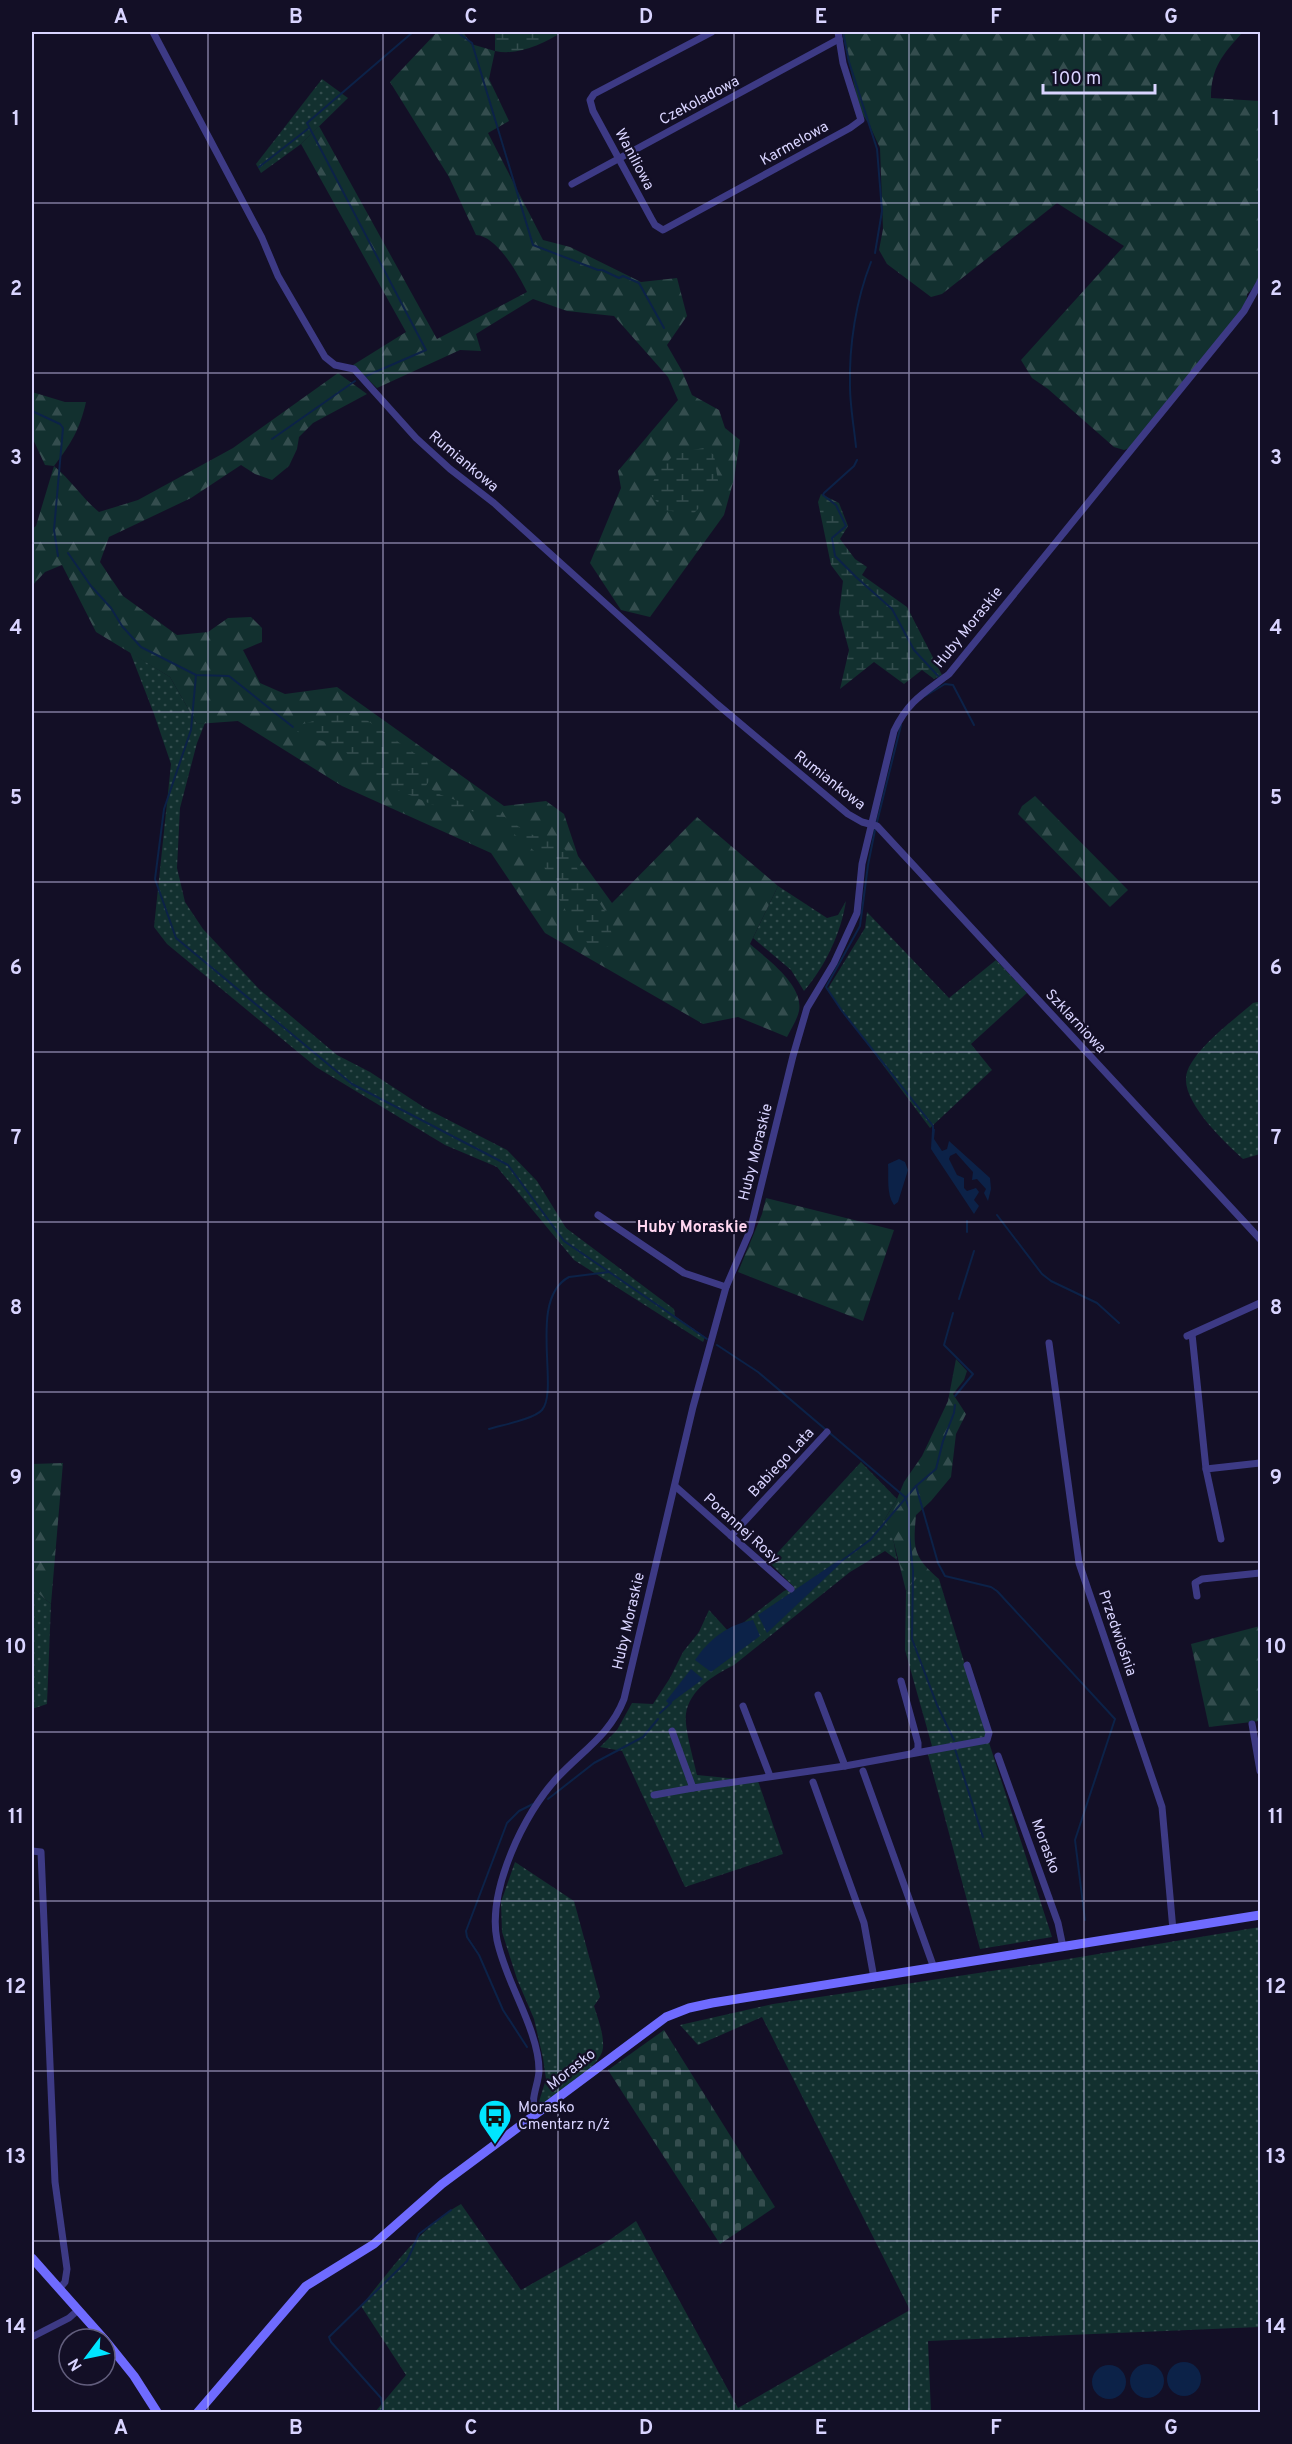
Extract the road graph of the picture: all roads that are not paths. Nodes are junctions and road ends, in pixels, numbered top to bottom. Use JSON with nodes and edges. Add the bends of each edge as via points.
{"nodes":[{"id":1,"x":153,"y":32,"type":"edge"},
{"id":2,"x":712,"y":32,"type":"edge"},
{"id":3,"x":838,"y":35,"type":"edge"},
{"id":4,"x":618,"y":159,"type":"junction"},
{"id":5,"x":572,"y":184,"type":"dead end"},
{"id":6,"x":660,"y":229,"type":"joint"},
{"id":7,"x":1260,"y":282,"type":"edge"},
{"id":8,"x":870,"y":824,"type":"junction"},
{"id":9,"x":598,"y":1215,"type":"dead end"},
{"id":10,"x":1260,"y":1239,"type":"edge"},
{"id":11,"x":726,"y":1287,"type":"junction"},
{"id":12,"x":1260,"y":1303,"type":"edge"},
{"id":13,"x":1049,"y":1343,"type":"dead end"},
{"id":14,"x":827,"y":1432,"type":"dead end"},
{"id":15,"x":1260,"y":1463,"type":"edge"},
{"id":16,"x":1206,"y":1469,"type":"junction"},
{"id":17,"x":675,"y":1486,"type":"junction"},
{"id":18,"x":731,"y":1536,"type":"junction"},
{"id":19,"x":1221,"y":1539,"type":"dead end"},
{"id":20,"x":1260,"y":1573,"type":"edge"},
{"id":21,"x":790,"y":1589,"type":"dead end"},
{"id":22,"x":1197,"y":1596,"type":"dead end"},
{"id":23,"x":967,"y":1665,"type":"dead end"},
{"id":24,"x":901,"y":1681,"type":"dead end"},
{"id":25,"x":818,"y":1695,"type":"dead end"},
{"id":26,"x":743,"y":1706,"type":"dead end"},
{"id":27,"x":1252,"y":1724,"type":"dead end"},
{"id":28,"x":672,"y":1731,"type":"dead end"},
{"id":29,"x":913,"y":1753,"type":"junction"},
{"id":30,"x":998,"y":1756,"type":"dead end"},
{"id":31,"x":845,"y":1766,"type":"junction"},
{"id":32,"x":863,"y":1771,"type":"dead end"},
{"id":33,"x":1260,"y":1771,"type":"edge"},
{"id":34,"x":770,"y":1776,"type":"junction"},
{"id":35,"x":813,"y":1782,"type":"dead end"},
{"id":36,"x":693,"y":1788,"type":"junction"},
{"id":37,"x":654,"y":1795,"type":"dead end"},
{"id":38,"x":32,"y":1851,"type":"edge"},
{"id":39,"x":1260,"y":1916,"type":"edge"},
{"id":40,"x":1173,"y":1929,"type":"junction"},
{"id":41,"x":1063,"y":1947,"type":"junction"},
{"id":42,"x":934,"y":1968,"type":"junction"},
{"id":43,"x":874,"y":1978,"type":"junction"},
{"id":44,"x":537,"y":2114,"type":"junction"},
{"id":45,"x":32,"y":2258,"type":"edge"},
{"id":46,"x":59,"y":2289,"type":"junction"},
{"id":47,"x":78,"y":2310,"type":"junction"},
{"id":48,"x":94,"y":2327,"type":"edge"},
{"id":49,"x":32,"y":2337,"type":"edge"},
{"id":50,"x":117,"y":2354,"type":"edge"},
{"id":51,"x":157,"y":2412,"type":"edge"},
{"id":52,"x":198,"y":2412,"type":"edge"}],
"edges":[{"from":1,"to":8,"type":"street","name":"Rumiankowa","via":[[262,238],[278,276],[325,357],[335,366],[354,369],[416,438],[717,704],[848,814]]},
{"from":2,"to":4,"type":"street","name":"Waniliowa","via":[[594,94],[590,100],[593,111]]},
{"from":3,"to":4,"type":"street","name":"Czekoladowa"},
{"from":3,"to":6,"type":"street","name":"Karmelowa","via":[[861,120]]},
{"from":4,"to":5,"type":"street","name":"Czekoladowa"},
{"from":4,"to":6,"type":"street","name":"Waniliowa"},
{"from":7,"to":8,"type":"street","name":"Huby Moraskie","via":[[1244,311],[949,674],[902,713]]},
{"from":8,"to":10,"type":"street","name":"Szklarniowa","via":[[878,826]]},
{"from":8,"to":11,"type":"street","name":"Huby Moraskie","via":[[856,918],[807,1008],[750,1232]]},
{"from":9,"to":11,"type":"street","via":[[684,1273]]},
{"from":11,"to":17,"type":"street","name":"Huby Moraskie"},
{"from":12,"to":16,"type":"street","via":[[1189,1335]]},
{"from":13,"to":40,"type":"street","name":"Przedwiośnia","via":[[1079,1563],[1162,1807]]},
{"from":14,"to":18,"type":"street","name":"Babiego Lata"},
{"from":15,"to":16,"type":"street"},
{"from":16,"to":19,"type":"street"},
{"from":17,"to":18,"type":"street","name":"Porannej Rosy"},
{"from":17,"to":44,"type":"street","name":"Huby Moraskie","via":[[618,1715],[609,1729],[551,1784],[513,1850],[499,1887],[496,1931],[535,2042],[539,2078],[532,2103]]},
{"from":18,"to":21,"type":"street","name":"Porannej Rosy"},
{"from":20,"to":22,"type":"street","via":[[1202,1579],[1195,1583]]},
{"from":23,"to":29,"type":"street","via":[[989,1738]]},
{"from":24,"to":29,"type":"street","via":[[918,1743]]},
{"from":25,"to":31,"type":"street"},
{"from":26,"to":34,"type":"street"},
{"from":27,"to":33,"type":"street"},
{"from":28,"to":36,"type":"street"},
{"from":29,"to":31,"type":"street"},
{"from":30,"to":41,"type":"street","name":"Morasko"},
{"from":31,"to":34,"type":"street"},
{"from":32,"to":42,"type":"street"},
{"from":34,"to":36,"type":"street"},
{"from":35,"to":43,"type":"street","via":[[864,1923]]},
{"from":36,"to":37,"type":"street"},
{"from":38,"to":46,"type":"street","via":[[41,1852],[55,2182],[67,2269]]},
{"from":39,"to":40,"type":"street","name":"Morasko"},
{"from":40,"to":41,"type":"street","name":"Morasko"},
{"from":41,"to":42,"type":"street","name":"Morasko"},
{"from":42,"to":43,"type":"street","name":"Morasko"},
{"from":43,"to":44,"type":"street","name":"Morasko","via":[[677,2012],[649,2028]]},
{"from":44,"to":52,"type":"street","name":"Morasko","via":[[442,2184],[365,2251],[306,2286]]},
{"from":45,"to":46,"type":"street"},
{"from":46,"to":47,"type":"street"},
{"from":47,"to":48,"type":"street"},
{"from":47,"to":49,"type":"street"},
{"from":50,"to":51,"type":"street"}]}
